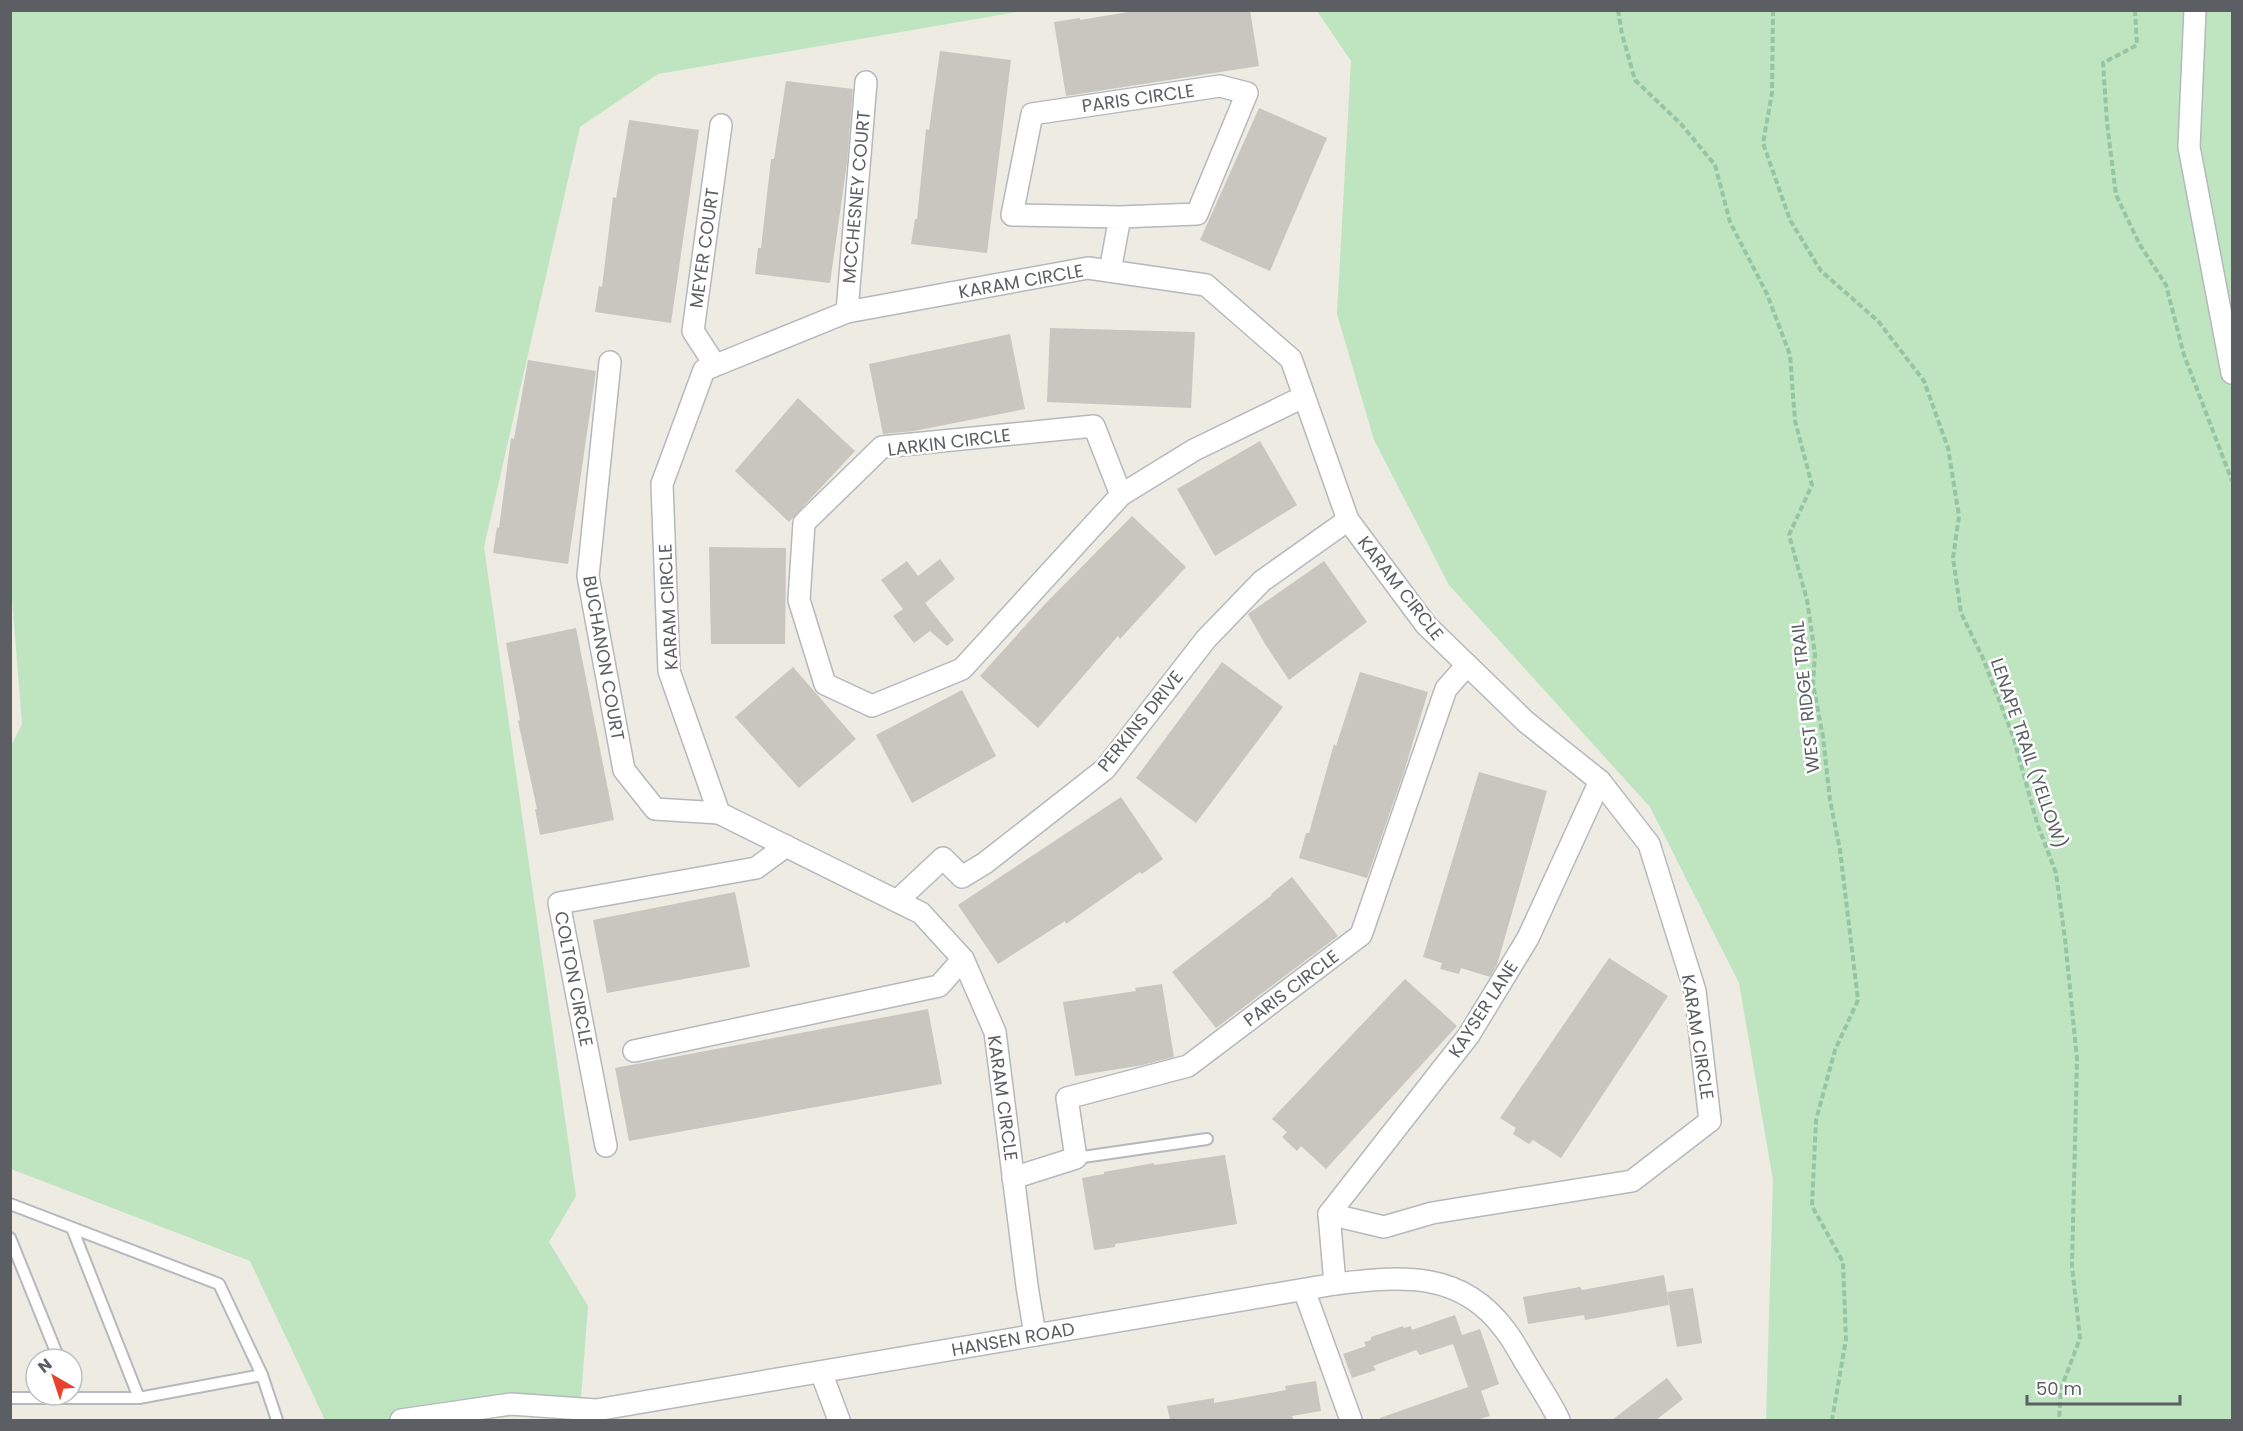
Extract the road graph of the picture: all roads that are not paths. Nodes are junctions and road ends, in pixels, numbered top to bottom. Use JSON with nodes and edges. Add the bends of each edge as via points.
{"nodes":[{"id":1,"x":2195,"y":10,"type":"edge"},
{"id":2,"x":866,"y":82,"type":"dead end"},
{"id":3,"x":721,"y":125,"type":"dead end"},
{"id":4,"x":1120,"y":217,"type":"junction"},
{"id":5,"x":1110,"y":271,"type":"junction"},
{"id":6,"x":846,"y":312,"type":"junction"},
{"id":7,"x":609,"y":362,"type":"dead end"},
{"id":8,"x":716,"y":365,"type":"junction"},
{"id":9,"x":2232,"y":373,"type":"edge"},
{"id":10,"x":1303,"y":397,"type":"junction"},
{"id":11,"x":1121,"y":495,"type":"junction"},
{"id":12,"x":1348,"y":520,"type":"junction"},
{"id":13,"x":1467,"y":665,"type":"junction"},
{"id":14,"x":1600,"y":781,"type":"junction"},
{"id":15,"x":719,"y":813,"type":"junction"},
{"id":16,"x":786,"y":846,"type":"junction"},
{"id":17,"x":897,"y":901,"type":"junction"},
{"id":18,"x":963,"y":959,"type":"junction"},
{"id":19,"x":634,"y":1052,"type":"dead end"},
{"id":20,"x":1208,"y":1140,"type":"dead end"},
{"id":21,"x":606,"y":1146,"type":"dead end"},
{"id":22,"x":1076,"y":1158,"type":"junction"},
{"id":23,"x":1013,"y":1178,"type":"junction"},
{"id":24,"x":10,"y":1204,"type":"edge"},
{"id":25,"x":1329,"y":1214,"type":"junction"},
{"id":26,"x":72,"y":1228,"type":"junction"},
{"id":27,"x":10,"y":1238,"type":"edge"},
{"id":28,"x":1335,"y":1284,"type":"junction"},
{"id":29,"x":1304,"y":1290,"type":"junction"},
{"id":30,"x":1035,"y":1335,"type":"junction"},
{"id":31,"x":54,"y":1347,"type":"edge"},
{"id":32,"x":821,"y":1372,"type":"junction"},
{"id":33,"x":262,"y":1374,"type":"junction"},
{"id":34,"x":84,"y":1395,"type":"edge"},
{"id":35,"x":139,"y":1398,"type":"junction"},
{"id":36,"x":277,"y":1420,"type":"edge"},
{"id":37,"x":401,"y":1420,"type":"edge"},
{"id":38,"x":839,"y":1420,"type":"edge"},
{"id":39,"x":1351,"y":1420,"type":"edge"},
{"id":40,"x":1559,"y":1420,"type":"edge"}],
"edges":[{"from":1,"to":9,"type":"street","via":[[2189,147]]},
{"from":2,"to":6,"type":"street","name":"MCCHESNEY COURT"},
{"from":3,"to":8,"type":"street","name":"MEYER COURT","via":[[693,330]]},
{"from":4,"to":4,"type":"street","name":"PARIS CIRCLE","via":[[1197,214],[1246,93],[1220,86],[1032,114],[1012,215]]},
{"from":4,"to":5,"type":"street"},
{"from":5,"to":6,"type":"street","name":"KARAM CIRCLE","via":[[1088,268]]},
{"from":5,"to":10,"type":"street","name":"KARAM CIRCLE","via":[[1206,285],[1291,359]]},
{"from":6,"to":8,"type":"street","name":"KARAM CIRCLE"},
{"from":7,"to":15,"type":"street","name":"BUCHANON COURT","via":[[588,576],[624,770],[655,809]]},
{"from":8,"to":15,"type":"street","name":"KARAM CIRCLE","via":[[704,370],[662,484],[669,671]]},
{"from":10,"to":11,"type":"street","name":"LARKIN CIRCLE","via":[[1194,450]]},
{"from":10,"to":12,"type":"street","name":"KARAM CIRCLE"},
{"from":11,"to":11,"type":"street","name":"LARKIN CIRCLE","via":[[962,669],[872,706],[825,684],[799,600],[804,523],[882,447],[1095,426]]},
{"from":12,"to":13,"type":"street","name":"KARAM CIRCLE","via":[[1426,625]]},
{"from":12,"to":17,"type":"street","name":"PERKINS DRIVE","via":[[1262,581],[1206,639],[1105,769],[985,863],[962,877],[943,858]]},
{"from":13,"to":14,"type":"street","name":"KARAM CIRCLE","via":[[1526,722]]},
{"from":13,"to":22,"type":"street","name":"PARIS CIRCLE","via":[[1446,689],[1361,935],[1188,1066],[1067,1098]]},
{"from":14,"to":25,"type":"street","name":"KAYSER LANE","via":[[1528,938],[1469,1035]]},
{"from":14,"to":25,"type":"street","name":"KARAM CIRCLE","via":[[1649,844],[1695,991],[1710,1121],[1632,1181],[1432,1213],[1384,1227]]},
{"from":15,"to":16,"type":"street","name":"KARAM CIRCLE"},
{"from":16,"to":17,"type":"street","name":"KARAM CIRCLE"},
{"from":16,"to":21,"type":"street","name":"COLTON CIRCLE","via":[[756,868],[559,903]]},
{"from":17,"to":18,"type":"street","name":"KARAM CIRCLE","via":[[921,914]]},
{"from":18,"to":19,"type":"street","via":[[939,986]]},
{"from":18,"to":23,"type":"street","name":"KARAM CIRCLE","via":[[995,1032]]},
{"from":20,"to":22,"type":"lane"},
{"from":22,"to":23,"type":"street"},
{"from":23,"to":30,"type":"street","name":"KARAM CIRCLE"},
{"from":24,"to":26,"type":"lane"},
{"from":25,"to":28,"type":"street"},
{"from":26,"to":33,"type":"lane","via":[[219,1284]]},
{"from":26,"to":35,"type":"lane"},
{"from":27,"to":31,"type":"lane"},
{"from":28,"to":29,"type":"street","name":"HANSEN ROAD"},
{"from":28,"to":40,"type":"street","name":"HANSEN ROAD","via":[[1405,1278],[1448,1287],[1472,1299],[1506,1331]]},
{"from":29,"to":30,"type":"street","name":"HANSEN ROAD"},
{"from":29,"to":39,"type":"street"},
{"from":30,"to":32,"type":"street","name":"HANSEN ROAD"},
{"from":32,"to":37,"type":"street","name":"HANSEN ROAD","via":[[596,1410],[511,1404]]},
{"from":32,"to":38,"type":"street"},
{"from":33,"to":35,"type":"lane"},
{"from":33,"to":36,"type":"lane"},
{"from":34,"to":35,"type":"lane"}]}
